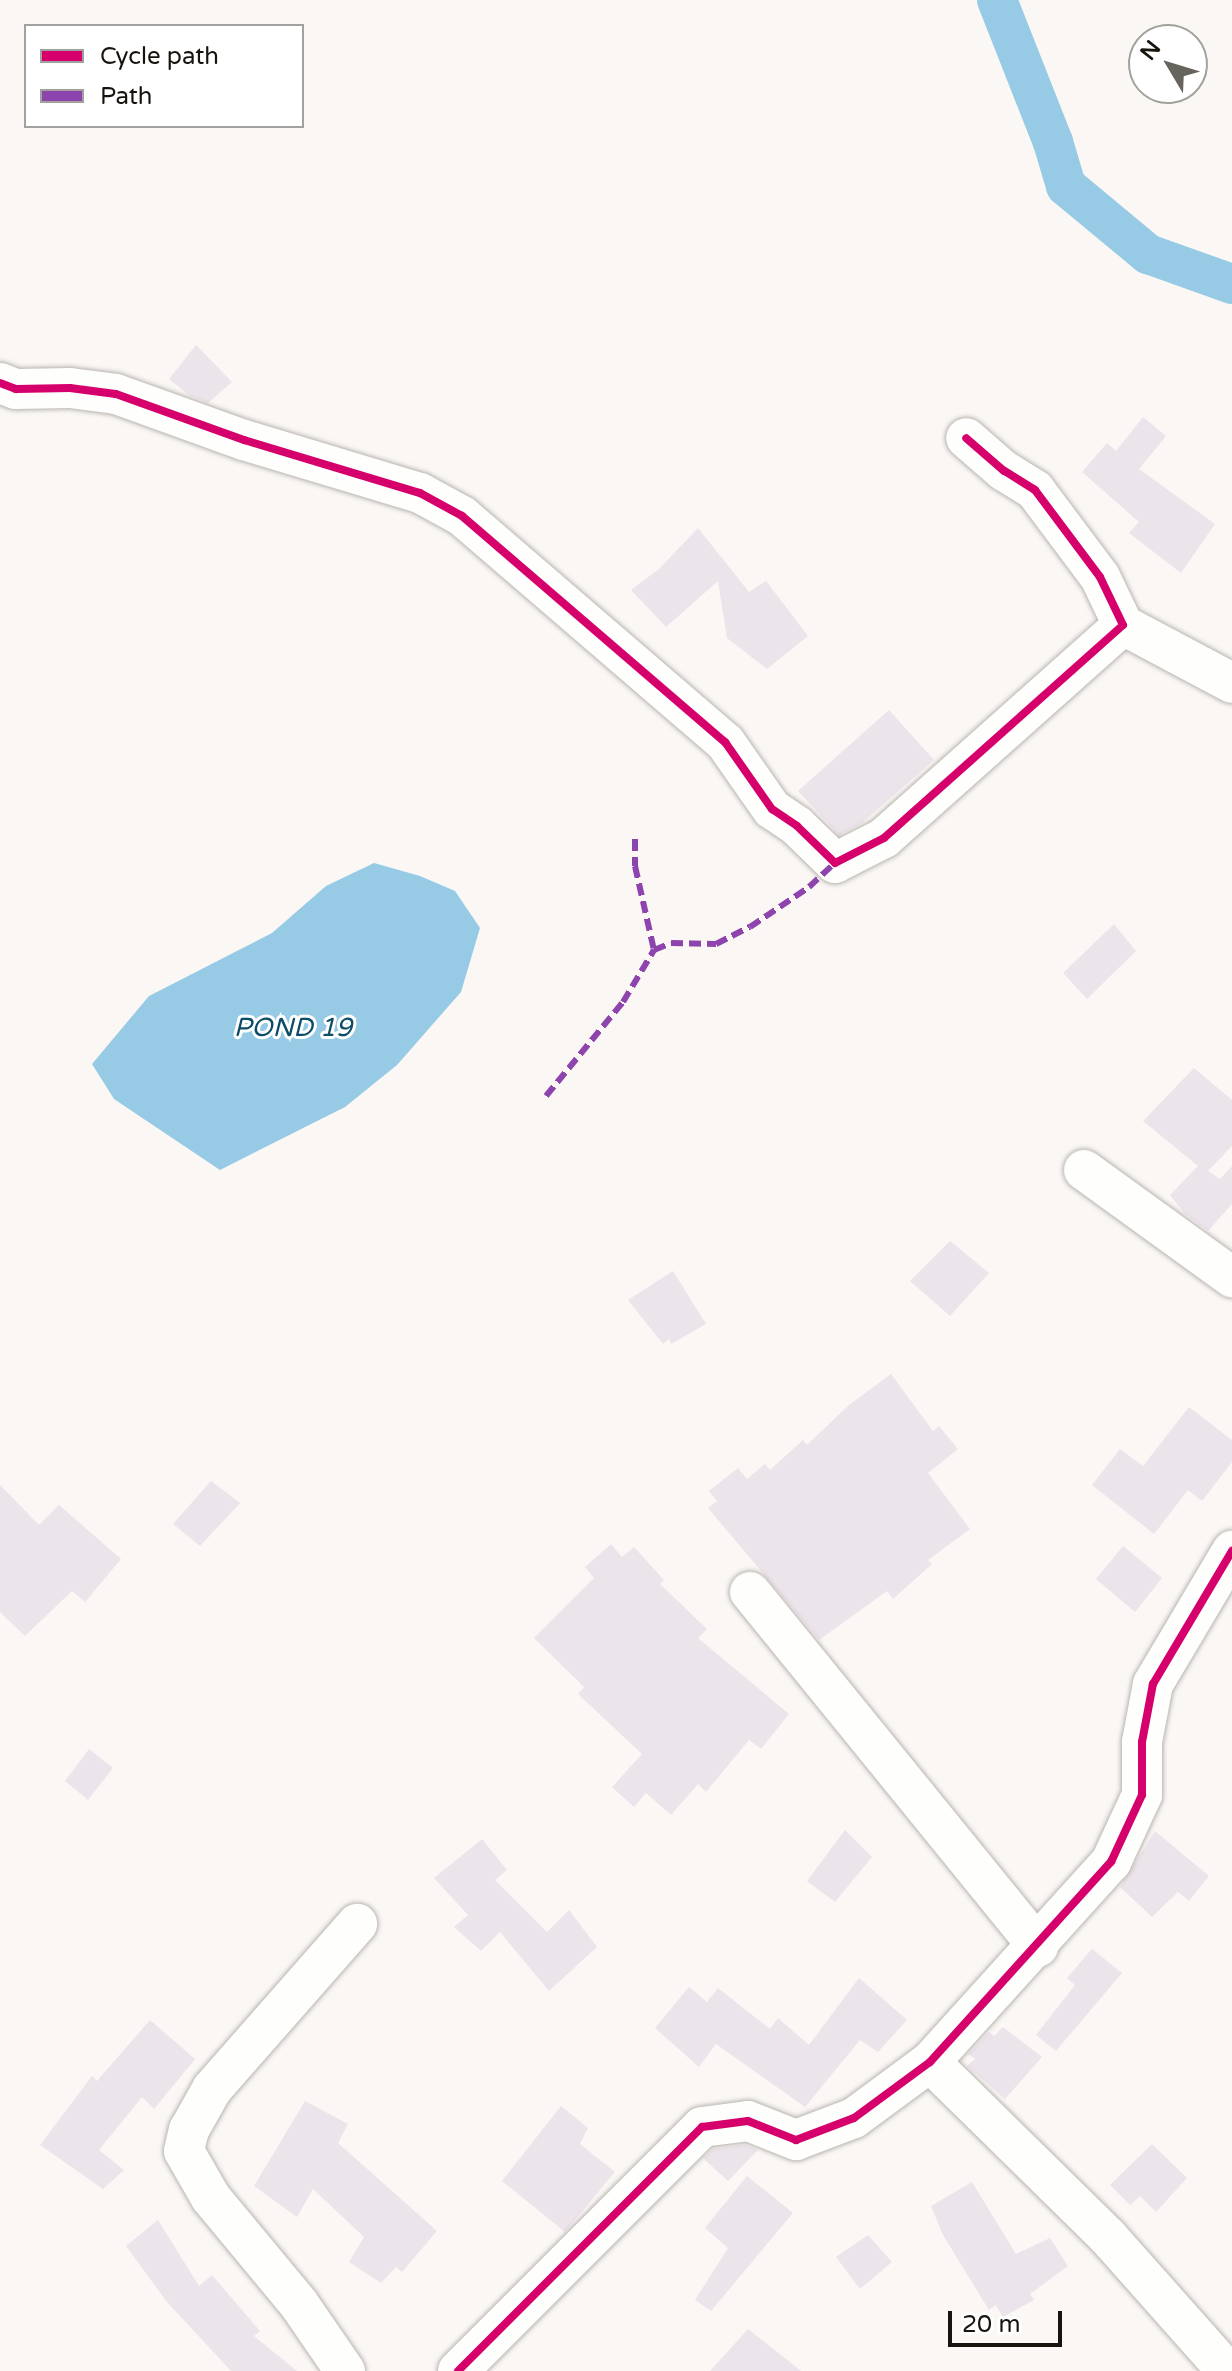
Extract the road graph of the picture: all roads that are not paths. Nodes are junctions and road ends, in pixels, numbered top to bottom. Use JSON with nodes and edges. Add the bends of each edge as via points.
{"nodes":[{"id":1,"x":0,"y":383,"type":"edge"},
{"id":2,"x":966,"y":438,"type":"dead end"},
{"id":3,"x":1123,"y":625,"type":"junction"},
{"id":4,"x":1232,"y":683,"type":"edge"},
{"id":5,"x":1084,"y":1170,"type":"dead end"},
{"id":6,"x":1232,"y":1277,"type":"edge"},
{"id":7,"x":1232,"y":1551,"type":"edge"},
{"id":8,"x":750,"y":1592,"type":"dead end"},
{"id":9,"x":357,"y":1924,"type":"dead end"},
{"id":10,"x":1038,"y":1947,"type":"junction"},
{"id":11,"x":930,"y":2062,"type":"junction"},
{"id":12,"x":345,"y":2371,"type":"edge"},
{"id":13,"x":458,"y":2371,"type":"edge"},
{"id":14,"x":1227,"y":2371,"type":"edge"}],
"edges":[{"from":1,"to":3,"type":"street","via":[[16,389],[116,394],[244,440],[420,493],[462,516],[725,742],[772,809],[835,863],[884,838]]},
{"from":2,"to":3,"type":"street","via":[[1035,490],[1100,577]]},
{"from":3,"to":4,"type":"street"},
{"from":5,"to":6,"type":"street"},
{"from":7,"to":10,"type":"street","via":[[1153,1684],[1142,1742],[1142,1795],[1111,1862]]},
{"from":8,"to":10,"type":"street"},
{"from":9,"to":12,"type":"street","via":[[212,2089],[189,2130],[184,2151],[211,2198],[299,2304]]},
{"from":10,"to":11,"type":"street"},
{"from":11,"to":13,"type":"street","via":[[854,2118],[796,2140],[748,2121],[702,2127]]},
{"from":11,"to":14,"type":"street","via":[[1108,2237]]}]}
